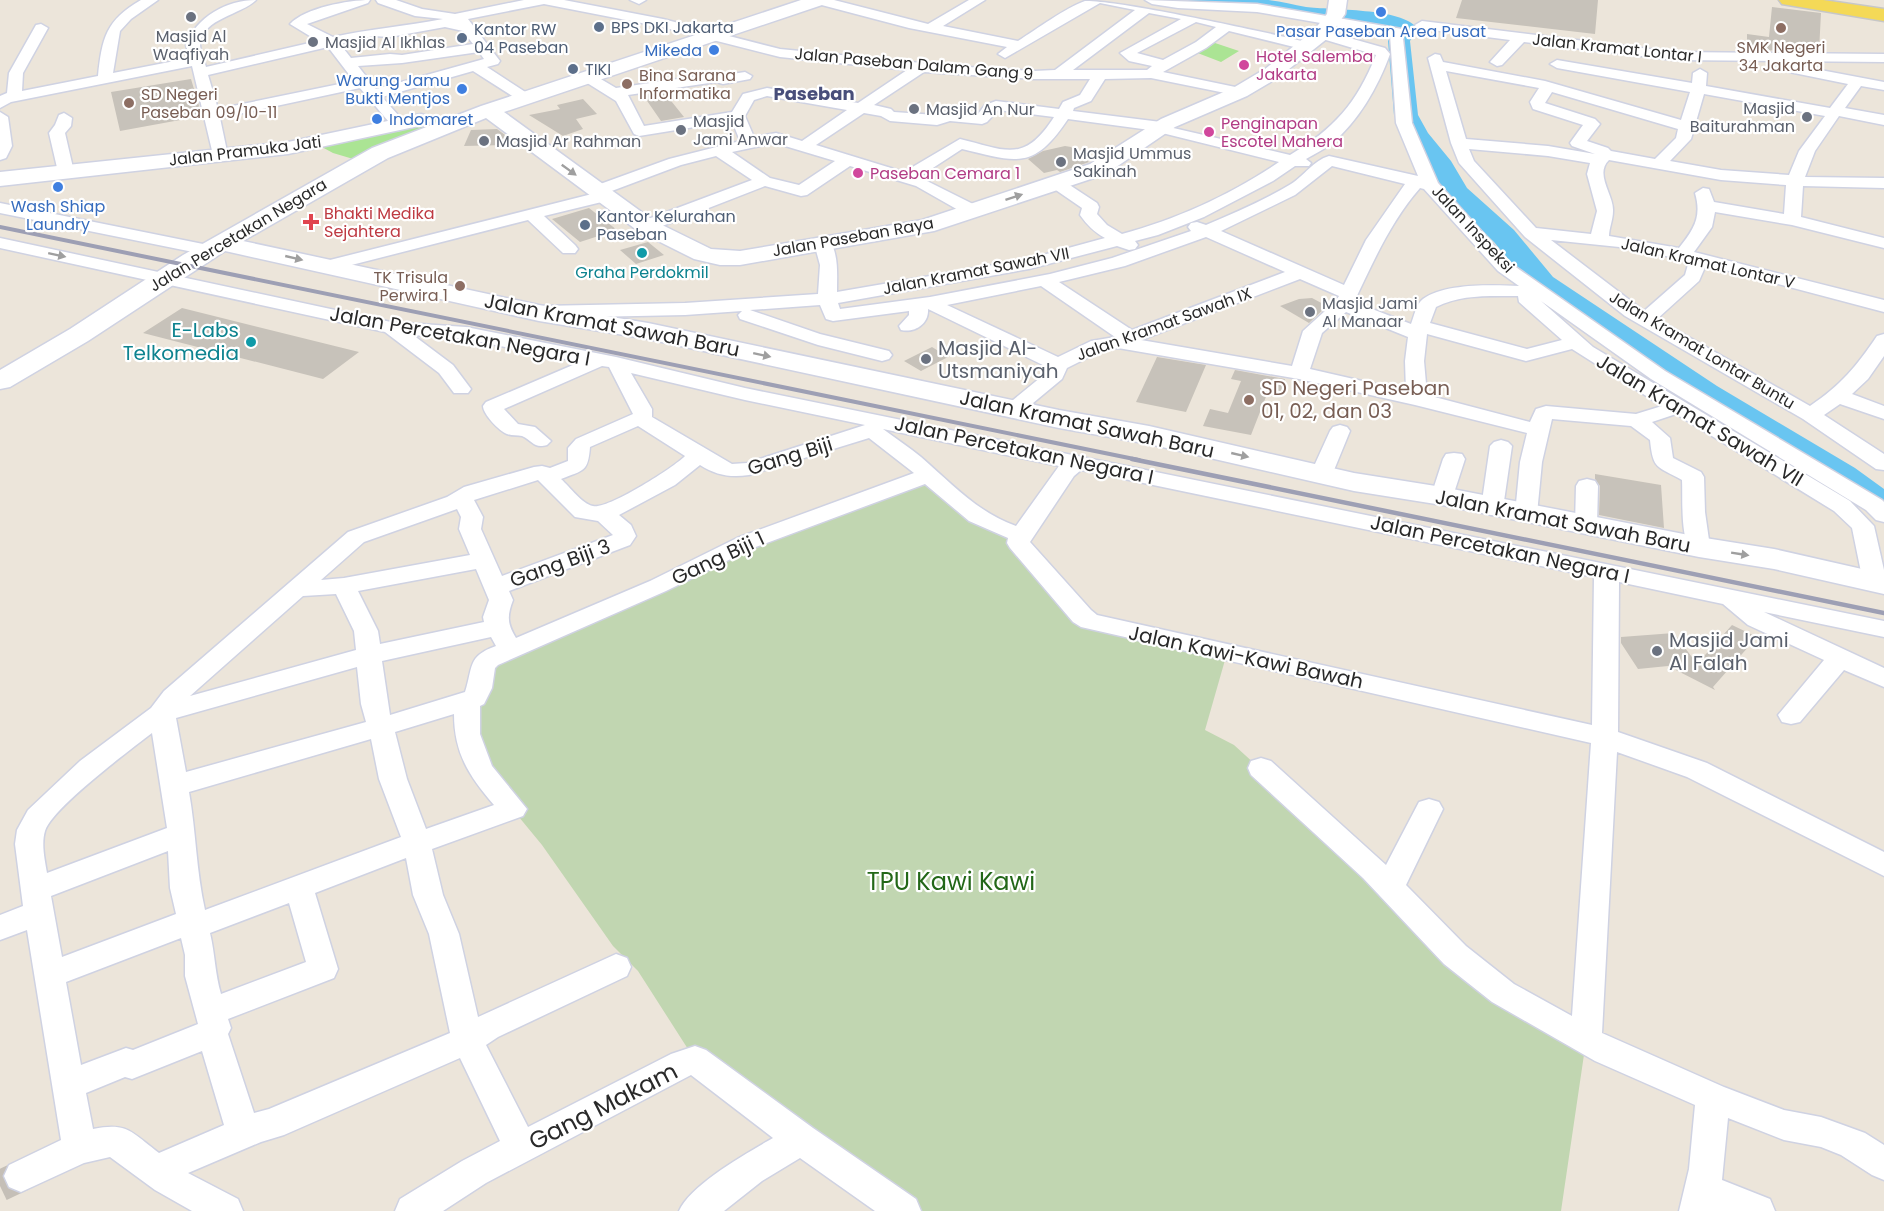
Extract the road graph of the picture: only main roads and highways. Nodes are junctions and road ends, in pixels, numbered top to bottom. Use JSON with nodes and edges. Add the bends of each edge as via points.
{"nodes":[{"id":1,"x":819,"y":0,"type":"edge"},
{"id":2,"x":1788,"y":0,"type":"edge"},
{"id":3,"x":1884,"y":15,"type":"edge"},
{"id":4,"x":1329,"y":21,"type":"edge"},
{"id":5,"x":488,"y":110,"type":"junction"},
{"id":6,"x":355,"y":135,"type":"junction"},
{"id":7,"x":381,"y":153,"type":"junction"},
{"id":8,"x":0,"y":179,"type":"edge"},
{"id":9,"x":215,"y":247,"type":"junction"},
{"id":10,"x":0,"y":381,"type":"edge"},
{"id":11,"x":1879,"y":583,"type":"edge"}],
"edges":[{"from":1,"to":5,"type":"main road"},
{"from":2,"to":3,"type":"main road"},
{"from":5,"to":4,"type":"main road","name":"Jalan Paseban Raya","one_way":true,"via":[[646,226],[703,254],[740,258],[918,228],[1101,167],[1159,128],[1240,92],[1272,72]]},
{"from":5,"to":6,"type":"main road","name":"Jalan Pramuka Jati","via":[[465,110]]},
{"from":5,"to":7,"type":"main road","name":"Jalan Percetakan Negara"},
{"from":6,"to":7,"type":"main road","via":[[377,144]]},
{"from":6,"to":8,"type":"main road","name":"Jalan Pramuka Jati","via":[[288,148]]},
{"from":7,"to":9,"type":"main road","name":"Jalan Percetakan Negara"},
{"from":9,"to":10,"type":"main road","name":"Jalan Percetakan Negara"},
{"from":9,"to":11,"type":"main road","name":"Jalan Kramat Sawah Baru","one_way":true,"via":[[328,266],[539,313],[648,331],[1149,435],[1321,475],[1774,559]]}]}
